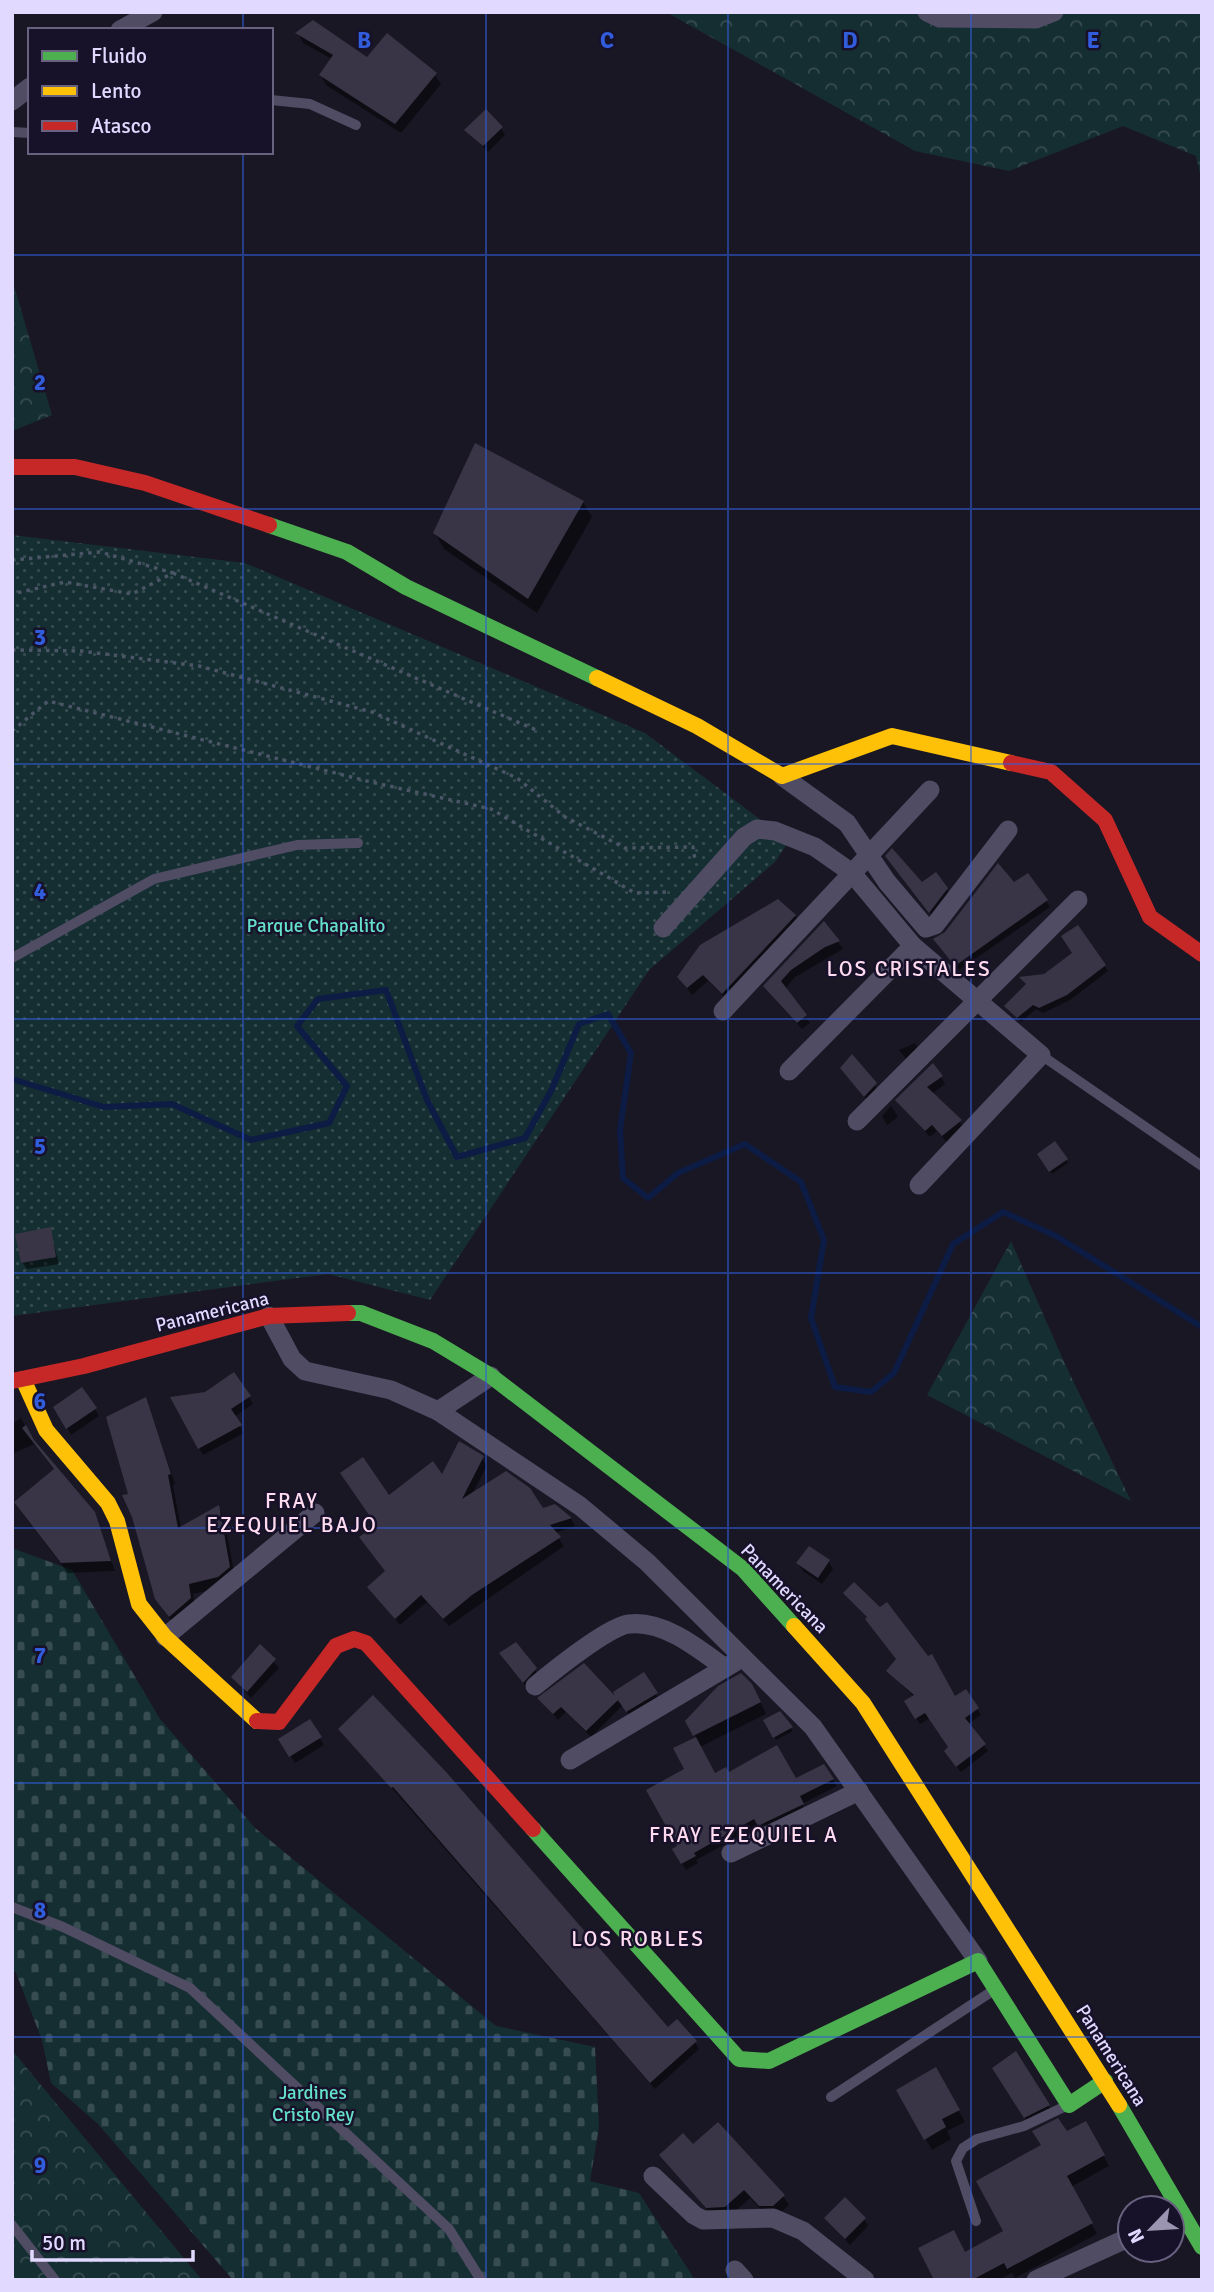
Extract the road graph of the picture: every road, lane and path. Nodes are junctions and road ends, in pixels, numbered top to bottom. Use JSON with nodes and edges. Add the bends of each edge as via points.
{"nodes":[{"id":1,"x":153,"y":12,"type":"edge"},
{"id":2,"x":927,"y":12,"type":"edge"},
{"id":3,"x":1054,"y":12,"type":"edge"},
{"id":4,"x":124,"y":28,"type":"edge"},
{"id":5,"x":28,"y":89,"type":"edge"},
{"id":6,"x":273,"y":100,"type":"edge"},
{"id":7,"x":12,"y":101,"type":"edge"},
{"id":8,"x":356,"y":125,"type":"dead end"},
{"id":9,"x":12,"y":467,"type":"edge"},
{"id":10,"x":12,"y":560,"type":"edge"},
{"id":11,"x":173,"y":573,"type":"junction"},
{"id":12,"x":12,"y":594,"type":"edge"},
{"id":13,"x":12,"y":650,"type":"edge"},
{"id":14,"x":536,"y":730,"type":"dead end"},
{"id":15,"x":12,"y":732,"type":"edge"},
{"id":16,"x":782,"y":776,"type":"junction"},
{"id":17,"x":930,"y":790,"type":"dead end"},
{"id":18,"x":1008,"y":830,"type":"dead end"},
{"id":19,"x":358,"y":843,"type":"dead end"},
{"id":20,"x":870,"y":855,"type":"junction"},
{"id":21,"x":696,"y":868,"type":"dead end"},
{"id":22,"x":852,"y":873,"type":"junction"},
{"id":23,"x":671,"y":892,"type":"dead end"},
{"id":24,"x":1078,"y":900,"type":"dead end"},
{"id":25,"x":663,"y":928,"type":"dead end"},
{"id":26,"x":913,"y":946,"type":"junction"},
{"id":27,"x":1202,"y":954,"type":"edge"},
{"id":28,"x":12,"y":958,"type":"edge"},
{"id":29,"x":976,"y":1004,"type":"junction"},
{"id":30,"x":723,"y":1011,"type":"dead end"},
{"id":31,"x":1041,"y":1055,"type":"junction"},
{"id":32,"x":789,"y":1071,"type":"dead end"},
{"id":33,"x":857,"y":1121,"type":"dead end"},
{"id":34,"x":1202,"y":1167,"type":"edge"},
{"id":35,"x":919,"y":1185,"type":"dead end"},
{"id":36,"x":269,"y":1316,"type":"junction"},
{"id":37,"x":491,"y":1376,"type":"junction"},
{"id":38,"x":18,"y":1380,"type":"edge"},
{"id":39,"x":438,"y":1411,"type":"junction"},
{"id":40,"x":315,"y":1513,"type":"dead end"},
{"id":41,"x":165,"y":1637,"type":"junction"},
{"id":42,"x":734,"y":1663,"type":"junction"},
{"id":43,"x":535,"y":1686,"type":"dead end"},
{"id":44,"x":570,"y":1760,"type":"dead end"},
{"id":45,"x":859,"y":1791,"type":"junction"},
{"id":46,"x":731,"y":1853,"type":"dead end"},
{"id":47,"x":12,"y":1907,"type":"edge"},
{"id":48,"x":978,"y":1961,"type":"junction"},
{"id":49,"x":996,"y":1988,"type":"junction"},
{"id":50,"x":1105,"y":2081,"type":"junction"},
{"id":51,"x":831,"y":2097,"type":"dead end"},
{"id":52,"x":1069,"y":2105,"type":"junction"},
{"id":53,"x":653,"y":2176,"type":"dead end"},
{"id":54,"x":1165,"y":2194,"type":"edge"},
{"id":55,"x":976,"y":2221,"type":"dead end"},
{"id":56,"x":12,"y":2225,"type":"edge"},
{"id":57,"x":1186,"y":2227,"type":"edge"},
{"id":58,"x":1116,"y":2243,"type":"edge"},
{"id":59,"x":1202,"y":2247,"type":"edge"},
{"id":60,"x":862,"y":2279,"type":"edge"},
{"id":61,"x":55,"y":2280,"type":"edge"},
{"id":62,"x":481,"y":2280,"type":"edge"},
{"id":63,"x":1036,"y":2280,"type":"edge"}],
"edges":[{"from":1,"to":4,"type":"street"},
{"from":2,"to":3,"type":"street","via":[[940,18],[1036,19]]},
{"from":5,"to":7,"type":"street"},
{"from":6,"to":8,"type":"lane","via":[[310,104]]},
{"from":9,"to":16,"type":"street","via":[[75,467],[145,483],[347,552],[407,587],[697,726]]},
{"from":10,"to":11,"type":"path","via":[[100,552]]},
{"from":11,"to":12,"type":"path","via":[[132,594],[65,582]]},
{"from":11,"to":14,"type":"path"},
{"from":13,"to":21,"type":"path","via":[[81,651],[199,666],[372,712],[517,778],[565,817],[625,848],[693,848]]},
{"from":15,"to":23,"type":"path","via":[[48,701],[491,809],[635,892]]},
{"from":16,"to":20,"type":"street","via":[[847,823]]},
{"from":16,"to":27,"type":"street","via":[[892,736],[1051,772],[1105,820],[1150,917]]},
{"from":17,"to":20,"type":"street"},
{"from":18,"to":20,"type":"street","via":[[930,928],[887,882]]},
{"from":19,"to":28,"type":"lane","via":[[297,845],[154,879]]},
{"from":20,"to":22,"type":"street"},
{"from":22,"to":25,"type":"street","via":[[815,847],[757,829],[744,837]]},
{"from":22,"to":26,"type":"street"},
{"from":22,"to":30,"type":"street"},
{"from":24,"to":29,"type":"street"},
{"from":26,"to":29,"type":"street"},
{"from":26,"to":32,"type":"street"},
{"from":29,"to":31,"type":"street"},
{"from":29,"to":33,"type":"street"},
{"from":31,"to":34,"type":"lane"},
{"from":31,"to":35,"type":"street"},
{"from":36,"to":37,"type":"street","name":"Panamericana","via":[[361,1313],[433,1341]]},
{"from":36,"to":38,"type":"street","name":"Panamericana"},
{"from":36,"to":39,"type":"street","via":[[292,1359],[305,1371],[391,1390]]},
{"from":37,"to":39,"type":"street"},
{"from":37,"to":50,"type":"street","name":"Panamericana","via":[[743,1569],[863,1703]]},
{"from":38,"to":41,"type":"street","via":[[46,1430],[108,1503],[139,1604]]},
{"from":39,"to":42,"type":"street","via":[[580,1506],[647,1562],[716,1628]]},
{"from":40,"to":41,"type":"street"},
{"from":41,"to":48,"type":"street","via":[[253,1720],[265,1724],[278,1722],[336,1646],[354,1639],[366,1643],[739,2059],[769,2061]]},
{"from":42,"to":43,"type":"street","via":[[657,1628],[625,1624]]},
{"from":42,"to":44,"type":"street"},
{"from":42,"to":45,"type":"street","via":[[813,1727]]},
{"from":45,"to":46,"type":"street"},
{"from":45,"to":48,"type":"street"},
{"from":47,"to":62,"type":"lane","via":[[190,1988],[449,2229]]},
{"from":48,"to":49,"type":"street"},
{"from":49,"to":51,"type":"lane"},
{"from":49,"to":52,"type":"street"},
{"from":50,"to":52,"type":"street"},
{"from":50,"to":54,"type":"street","name":"Panamericana"},
{"from":52,"to":55,"type":"lane","via":[[963,2148],[956,2161]]},
{"from":53,"to":60,"type":"street","via":[[704,2220],[773,2218],[803,2231]]},
{"from":56,"to":61,"type":"lane"},
{"from":57,"to":59,"type":"street","name":"Panamericana"},
{"from":58,"to":63,"type":"street"}]}
